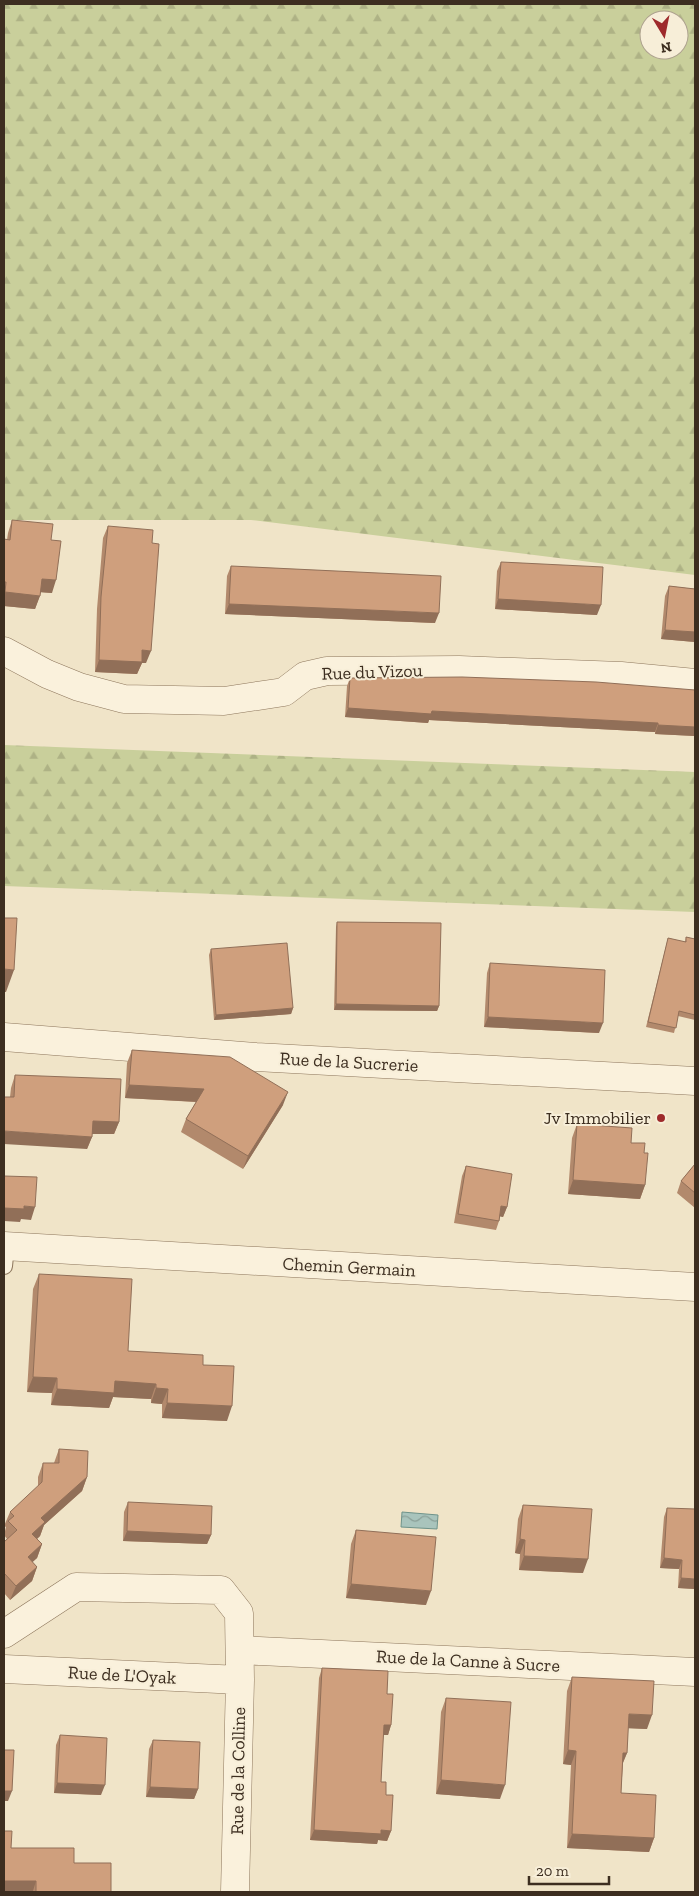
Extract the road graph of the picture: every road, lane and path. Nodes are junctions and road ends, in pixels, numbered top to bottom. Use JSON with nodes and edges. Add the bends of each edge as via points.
{"nodes":[{"id":1,"x":4,"y":651,"type":"edge"},
{"id":2,"x":695,"y":683,"type":"edge"},
{"id":3,"x":4,"y":1037,"type":"edge"},
{"id":4,"x":695,"y":1081,"type":"edge"},
{"id":5,"x":5,"y":1253,"type":"edge"},
{"id":6,"x":695,"y":1287,"type":"edge"},
{"id":7,"x":4,"y":1634,"type":"edge"},
{"id":8,"x":240,"y":1650,"type":"junction"},
{"id":9,"x":4,"y":1669,"type":"edge"},
{"id":10,"x":695,"y":1672,"type":"edge"},
{"id":11,"x":240,"y":1680,"type":"junction"},
{"id":12,"x":235,"y":1892,"type":"edge"}],
"edges":[{"from":1,"to":2,"type":"street","name":"Rue du Vizou","via":[[47,674],[124,700],[224,701],[284,692],[305,676],[328,671],[459,670],[621,676]]},
{"from":3,"to":4,"type":"street","name":"Rue de la Sucrerie","via":[[256,1057]]},
{"from":5,"to":6,"type":"street","name":"Chemin Germain"},
{"from":7,"to":8,"type":"street","name":"Rue de la Colline","via":[[76,1587],[220,1590],[239,1613]]},
{"from":8,"to":10,"type":"street","name":"Rue de la Canne à Sucre"},
{"from":8,"to":11,"type":"street","name":"Rue de la Colline"},
{"from":9,"to":11,"type":"street","name":"Rue de L'Oyak"},
{"from":11,"to":12,"type":"street","name":"Rue de la Colline"}]}
